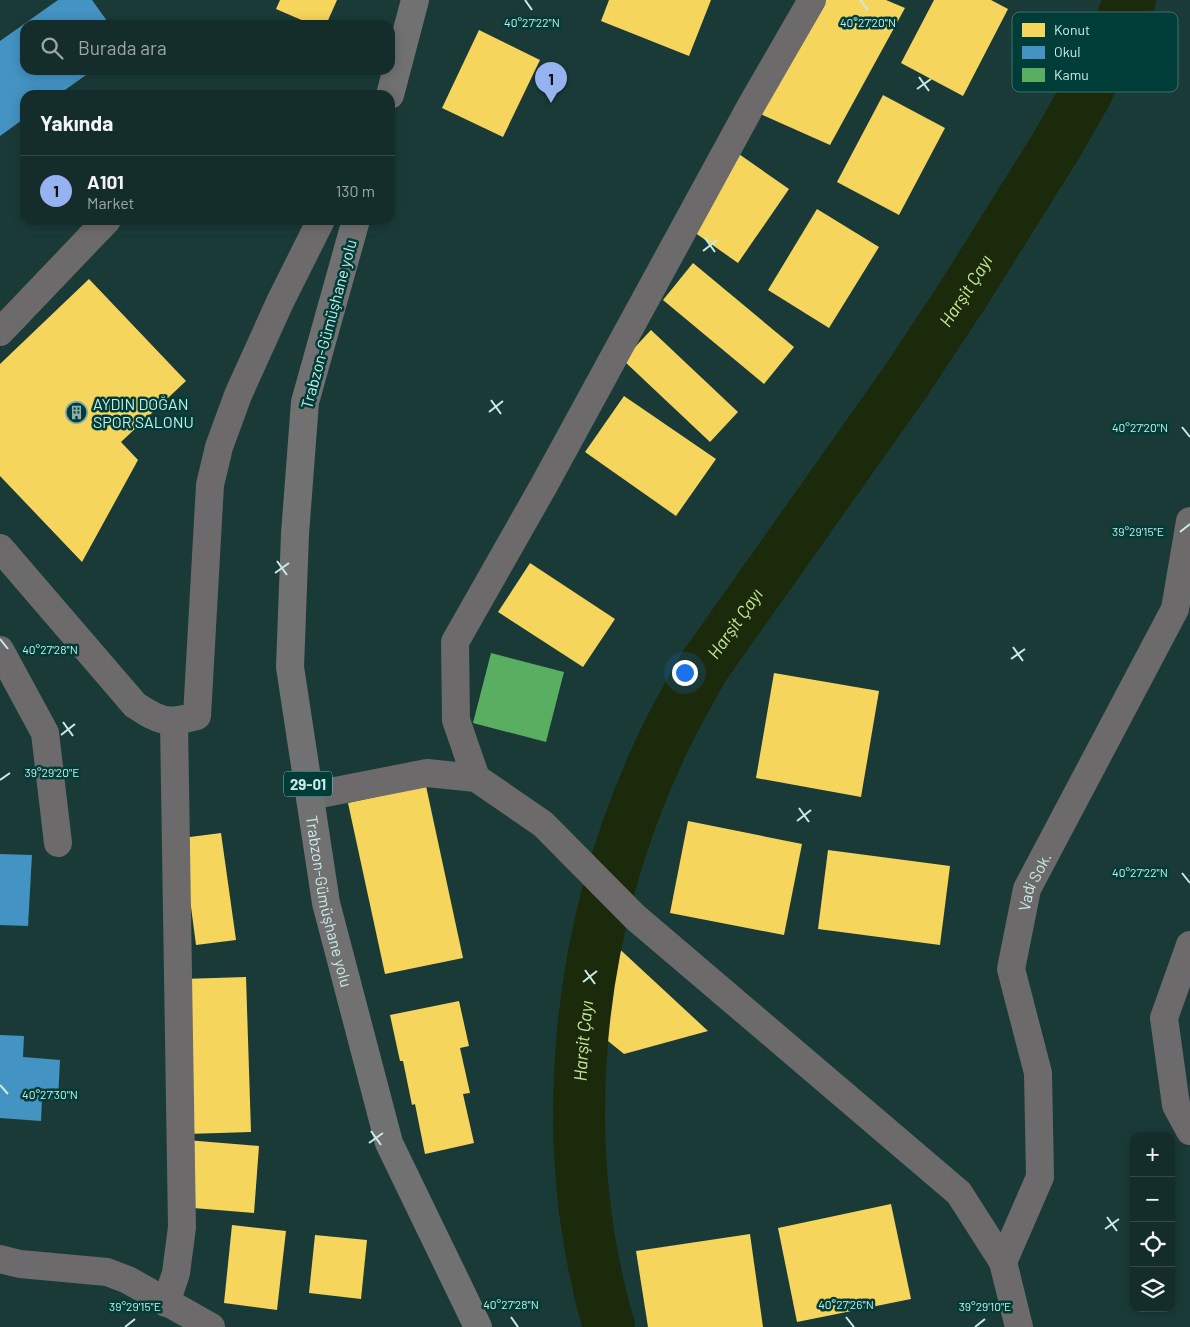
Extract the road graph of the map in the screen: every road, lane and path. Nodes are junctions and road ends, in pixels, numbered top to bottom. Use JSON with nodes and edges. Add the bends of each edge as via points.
{"nodes":[{"id":1,"x":415,"y":0,"type":"edge"},
{"id":2,"x":812,"y":0,"type":"edge"},
{"id":3,"x":391,"y":90,"type":"edge"},
{"id":4,"x":102,"y":225,"type":"edge"},
{"id":5,"x":318,"y":225,"type":"edge"},
{"id":6,"x":355,"y":225,"type":"edge"},
{"id":7,"x":0,"y":332,"type":"edge"},
{"id":8,"x":1190,"y":521,"type":"edge"},
{"id":9,"x":0,"y":548,"type":"edge"},
{"id":10,"x":0,"y":650,"type":"edge"},
{"id":11,"x":174,"y":722,"type":"junction"},
{"id":12,"x":476,"y":778,"type":"junction"},
{"id":13,"x":310,"y":796,"type":"junction"},
{"id":14,"x":58,"y":843,"type":"dead end"},
{"id":15,"x":1190,"y":944,"type":"edge"},
{"id":16,"x":1190,"y":1131,"type":"edge"},
{"id":17,"x":0,"y":1259,"type":"edge"},
{"id":18,"x":1002,"y":1262,"type":"junction"},
{"id":19,"x":166,"y":1303,"type":"junction"},
{"id":20,"x":211,"y":1327,"type":"edge"},
{"id":21,"x":478,"y":1327,"type":"edge"},
{"id":22,"x":1019,"y":1327,"type":"edge"}],
"edges":[{"from":1,"to":3,"type":"main road"},
{"from":2,"to":12,"type":"street","via":[[455,642],[456,720]]},
{"from":4,"to":7,"type":"street"},
{"from":5,"to":11,"type":"street","via":[[238,395],[219,447],[210,485],[197,716]]},
{"from":6,"to":13,"type":"main road","name":"Trabzon-Gümüşhane yolu","number":"29-01","via":[[305,402],[295,534],[290,667]]},
{"from":8,"to":18,"type":"street","name":"Vadi Sok.","via":[[1176,609],[1027,889],[1011,969],[1038,1073],[1040,1177]]},
{"from":9,"to":11,"type":"street","via":[[135,705],[152,716]]},
{"from":10,"to":14,"type":"street","via":[[45,733]]},
{"from":11,"to":19,"type":"street","via":[[182,1228],[176,1273]]},
{"from":12,"to":13,"type":"street","via":[[427,773]]},
{"from":12,"to":18,"type":"street","via":[[543,824],[635,917],[959,1193]]},
{"from":13,"to":21,"type":"main road","name":"Trabzon-Gümüşhane yolu","number":"29-01","via":[[326,902],[389,1143]]},
{"from":15,"to":16,"type":"street","via":[[1164,1018],[1176,1106]]},
{"from":17,"to":19,"type":"street","via":[[20,1264],[107,1272],[128,1280]]},
{"from":18,"to":22,"type":"street"},
{"from":19,"to":20,"type":"street"}]}
